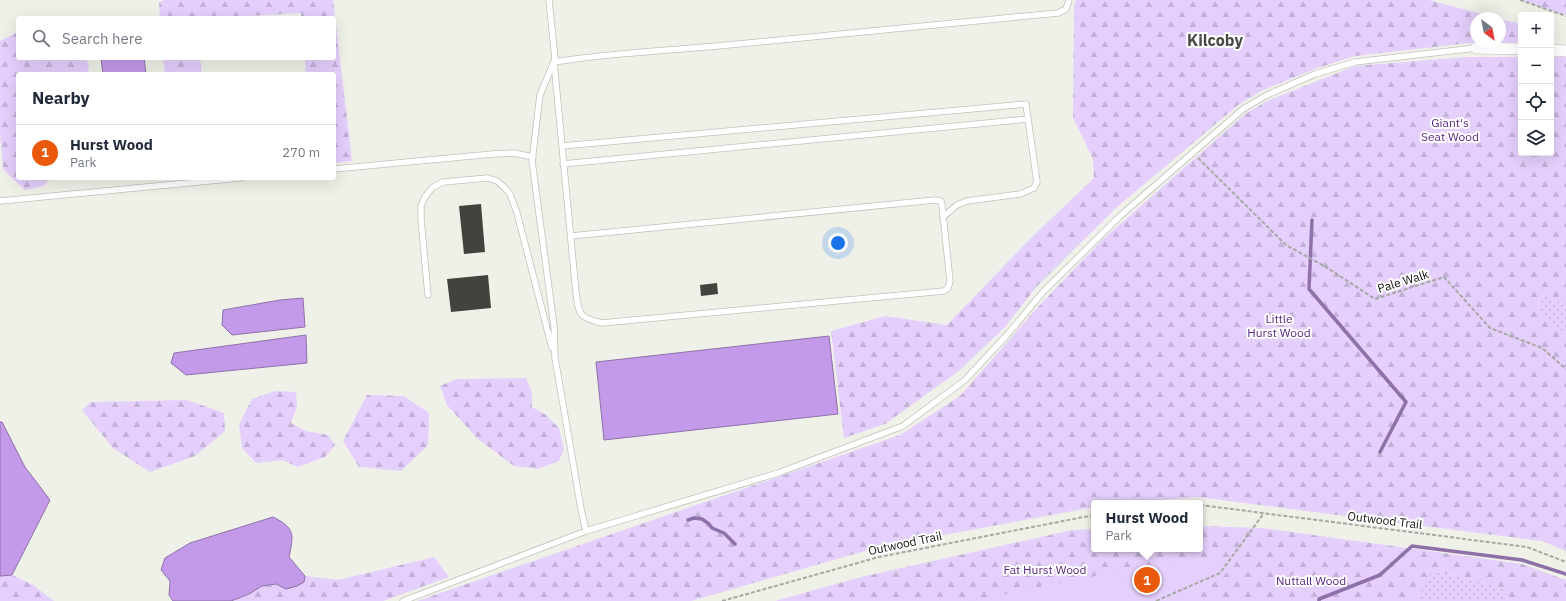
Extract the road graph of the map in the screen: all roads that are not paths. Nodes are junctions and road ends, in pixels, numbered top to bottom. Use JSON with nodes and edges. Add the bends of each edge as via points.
{"nodes":[{"id":1,"x":549,"y":0,"type":"edge"},
{"id":2,"x":1069,"y":0,"type":"edge"},
{"id":3,"x":1476,"y":48,"type":"joint"},
{"id":4,"x":1518,"y":49,"type":"edge"},
{"id":5,"x":1554,"y":50,"type":"edge"},
{"id":6,"x":1566,"y":50,"type":"edge"},
{"id":7,"x":554,"y":62,"type":"junction"},
{"id":8,"x":1028,"y":119,"type":"junction"},
{"id":9,"x":562,"y":146,"type":"junction"},
{"id":10,"x":533,"y":157,"type":"junction"},
{"id":11,"x":563,"y":164,"type":"junction"},
{"id":12,"x":336,"y":169,"type":"edge"},
{"id":13,"x":219,"y":180,"type":"edge"},
{"id":14,"x":0,"y":201,"type":"edge"},
{"id":15,"x":943,"y":217,"type":"junction"},
{"id":16,"x":570,"y":236,"type":"junction"},
{"id":17,"x":428,"y":296,"type":"dead end"},
{"id":18,"x":555,"y":358,"type":"junction"},
{"id":19,"x":586,"y":531,"type":"junction"},
{"id":20,"x":403,"y":601,"type":"edge"}],
"edges":[{"from":1,"to":7,"type":"lane"},
{"from":2,"to":7,"type":"lane","via":[[1066,9],[1058,13]]},
{"from":3,"to":4,"type":"street"},
{"from":3,"to":19,"type":"lane","via":[[1355,62],[1315,74],[1265,96],[1243,109],[1120,216],[1049,286],[966,380],[903,426],[778,473]]},
{"from":5,"to":6,"type":"street"},
{"from":7,"to":9,"type":"lane"},
{"from":7,"to":10,"type":"lane","via":[[540,96]]},
{"from":8,"to":9,"type":"lane","via":[[1026,104]]},
{"from":8,"to":11,"type":"lane"},
{"from":8,"to":15,"type":"lane","via":[[1037,182],[1034,188],[1020,194],[967,201],[957,205]]},
{"from":9,"to":11,"type":"lane"},
{"from":10,"to":12,"type":"lane","via":[[514,153],[493,154]]},
{"from":10,"to":18,"type":"lane","via":[[554,326]]},
{"from":11,"to":16,"type":"lane"},
{"from":13,"to":14,"type":"lane"},
{"from":15,"to":16,"type":"lane","via":[[940,201],[935,200]]},
{"from":15,"to":16,"type":"lane","via":[[950,281],[944,291],[602,323],[581,316],[578,310]]},
{"from":17,"to":18,"type":"lane","via":[[421,219],[421,206],[425,197],[432,188],[443,182],[488,178],[497,181],[510,194],[517,213]]},
{"from":18,"to":19,"type":"lane"},
{"from":19,"to":20,"type":"lane"}]}
